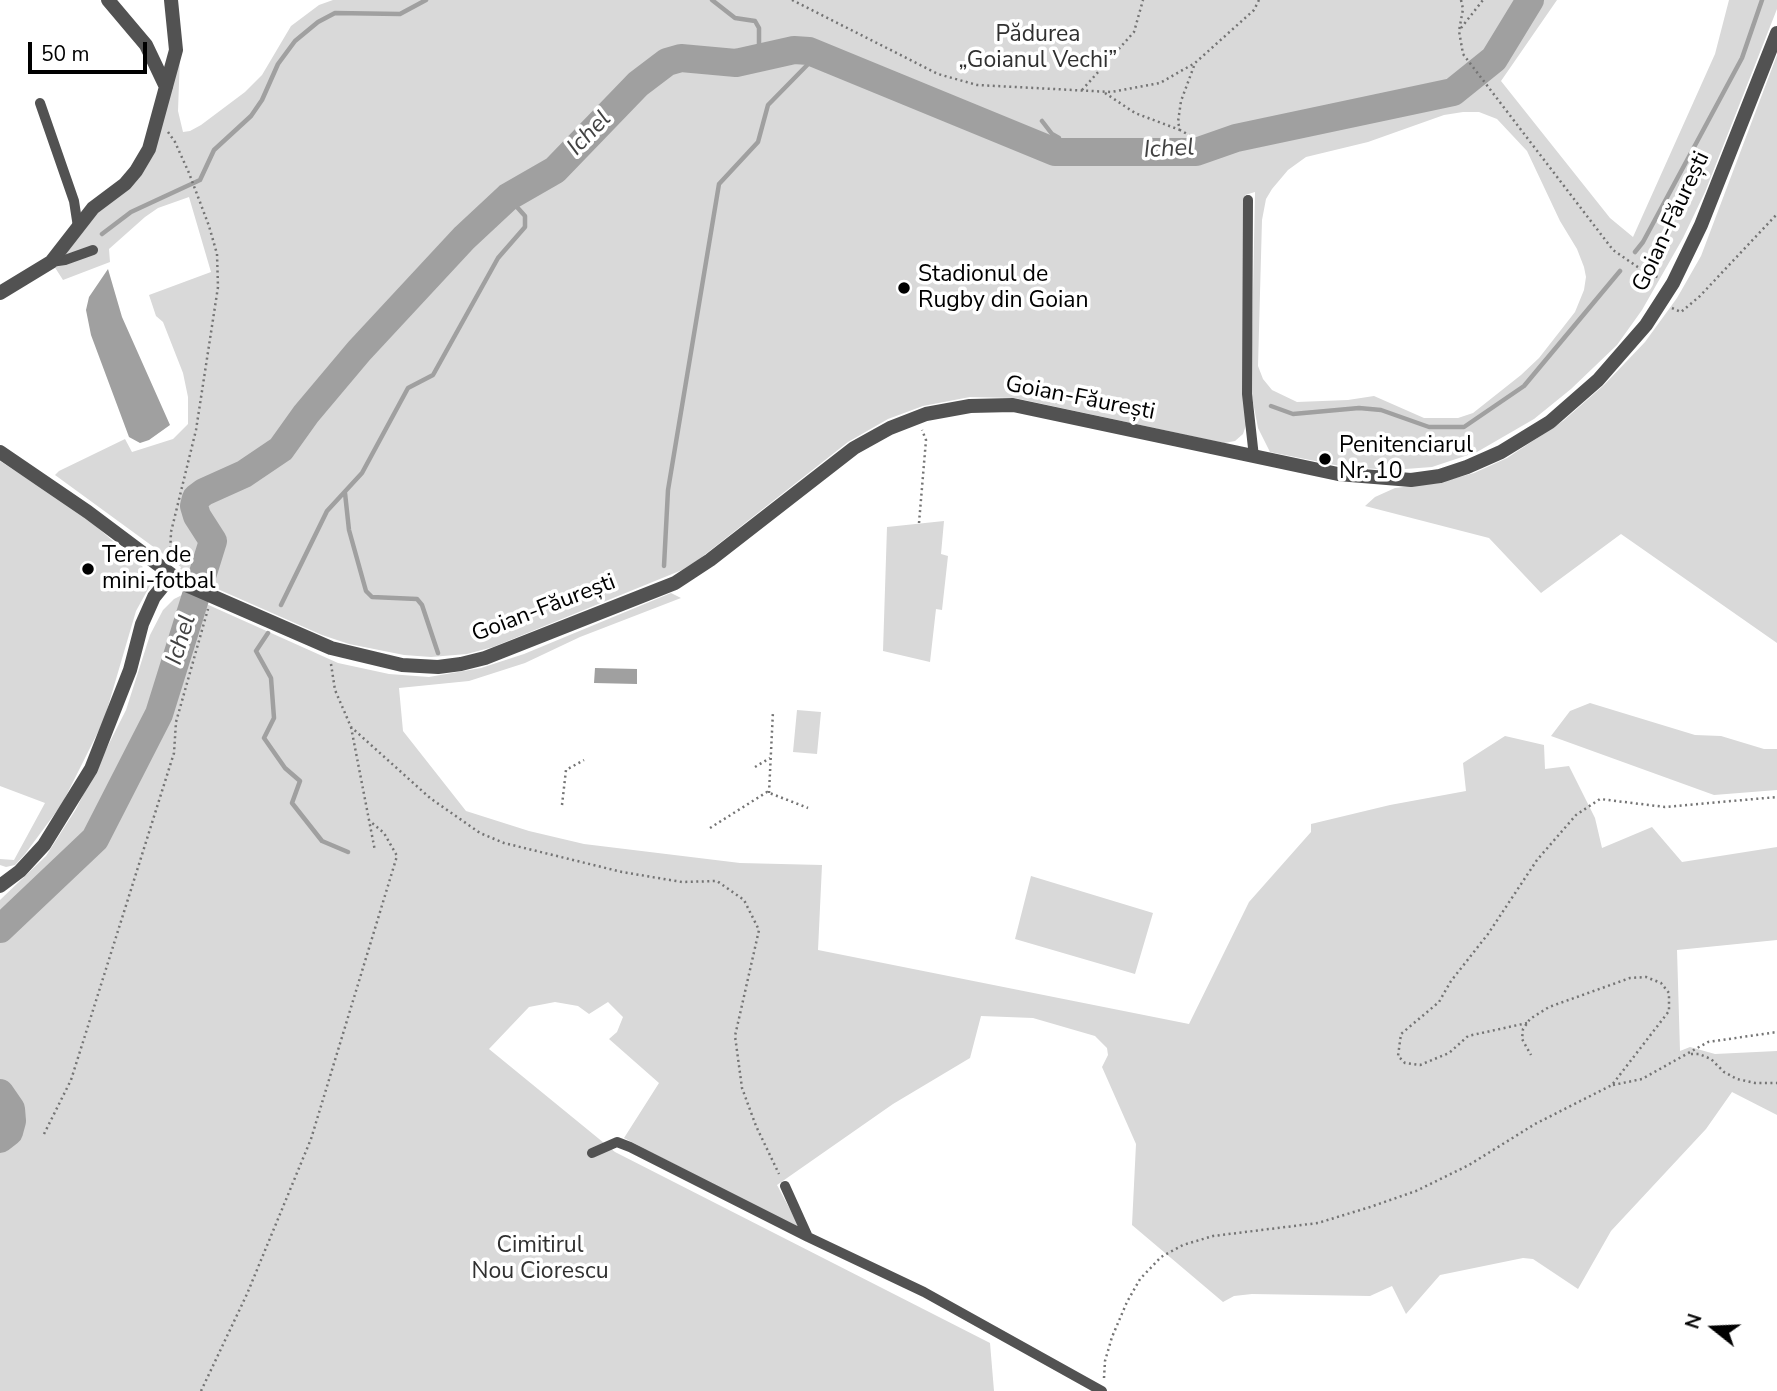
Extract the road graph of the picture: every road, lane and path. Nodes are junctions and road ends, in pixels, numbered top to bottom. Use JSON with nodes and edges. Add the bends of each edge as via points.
{"nodes":[{"id":1,"x":108,"y":0,"type":"edge"},
{"id":2,"x":172,"y":0,"type":"edge"},
{"id":3,"x":792,"y":0,"type":"edge"},
{"id":4,"x":1143,"y":0,"type":"edge"},
{"id":5,"x":1259,"y":0,"type":"edge"},
{"id":6,"x":1461,"y":0,"type":"edge"},
{"id":7,"x":1483,"y":0,"type":"edge"},
{"id":8,"x":1459,"y":31,"type":"junction"},
{"id":9,"x":1777,"y":33,"type":"edge"},
{"id":10,"x":1195,"y":63,"type":"junction"},
{"id":11,"x":166,"y":87,"type":"junction"},
{"id":12,"x":1082,"y":90,"type":"junction"},
{"id":13,"x":1102,"y":91,"type":"junction"},
{"id":14,"x":40,"y":103,"type":"dead end"},
{"id":15,"x":158,"y":122,"type":"junction"},
{"id":16,"x":1180,"y":130,"type":"junction"},
{"id":17,"x":1198,"y":140,"type":"dead end"},
{"id":18,"x":1248,"y":200,"type":"dead end"},
{"id":19,"x":1777,"y":214,"type":"edge"},
{"id":20,"x":78,"y":227,"type":"junction"},
{"id":21,"x":93,"y":250,"type":"dead end"},
{"id":22,"x":51,"y":262,"type":"junction"},
{"id":23,"x":1672,"y":283,"type":"junction"},
{"id":24,"x":0,"y":293,"type":"edge"},
{"id":25,"x":1661,"y":302,"type":"junction"},
{"id":26,"x":921,"y":427,"type":"dead end"},
{"id":27,"x":0,"y":452,"type":"edge"},
{"id":28,"x":1254,"y":457,"type":"junction"},
{"id":29,"x":919,"y":523,"type":"dead end"},
{"id":30,"x":178,"y":580,"type":"junction"},
{"id":31,"x":211,"y":596,"type":"junction"},
{"id":32,"x":331,"y":648,"type":"junction"},
{"id":33,"x":773,"y":711,"type":"dead end"},
{"id":34,"x":351,"y":727,"type":"junction"},
{"id":35,"x":770,"y":758,"type":"junction"},
{"id":36,"x":584,"y":760,"type":"dead end"},
{"id":37,"x":755,"y":767,"type":"dead end"},
{"id":38,"x":769,"y":793,"type":"junction"},
{"id":39,"x":1777,"y":797,"type":"edge"},
{"id":40,"x":562,"y":805,"type":"dead end"},
{"id":41,"x":808,"y":808,"type":"dead end"},
{"id":42,"x":371,"y":822,"type":"junction"},
{"id":43,"x":710,"y":828,"type":"dead end"},
{"id":44,"x":376,"y":851,"type":"dead end"},
{"id":45,"x":0,"y":886,"type":"edge"},
{"id":46,"x":1527,"y":1023,"type":"junction"},
{"id":47,"x":1777,"y":1032,"type":"edge"},
{"id":48,"x":1687,"y":1054,"type":"junction"},
{"id":49,"x":1531,"y":1055,"type":"dead end"},
{"id":50,"x":1777,"y":1083,"type":"edge"},
{"id":51,"x":1612,"y":1085,"type":"junction"},
{"id":52,"x":44,"y":1134,"type":"dead end"},
{"id":53,"x":592,"y":1153,"type":"dead end"},
{"id":54,"x":785,"y":1186,"type":"joint"},
{"id":55,"x":808,"y":1237,"type":"junction"},
{"id":56,"x":1103,"y":1386,"type":"edge"},
{"id":57,"x":201,"y":1391,"type":"edge"}],
"edges":[{"from":1,"to":11,"type":"street","via":[[146,46]]},
{"from":2,"to":11,"type":"street","via":[[176,50]]},
{"from":3,"to":12,"type":"path","via":[[938,74],[977,85]]},
{"from":4,"to":12,"type":"path","via":[[1134,32]]},
{"from":5,"to":10,"type":"path","via":[[1254,10]]},
{"from":6,"to":8,"type":"path"},
{"from":7,"to":8,"type":"path"},
{"from":8,"to":23,"type":"path","via":[[1463,54],[1613,250],[1645,272]]},
{"from":9,"to":23,"type":"street","name":"Goian-Făurești","via":[[1701,225]]},
{"from":10,"to":13,"type":"path","via":[[1160,83]]},
{"from":10,"to":16,"type":"path","via":[[1181,101]]},
{"from":11,"to":15,"type":"street"},
{"from":12,"to":13,"type":"path"},
{"from":13,"to":16,"type":"path","via":[[1135,113]]},
{"from":14,"to":20,"type":"lane","via":[[74,201]]},
{"from":15,"to":20,"type":"street","via":[[136,171]]},
{"from":15,"to":30,"type":"path","via":[[175,142],[189,173],[217,254],[218,287],[196,429],[171,531]]},
{"from":16,"to":17,"type":"path"},
{"from":18,"to":28,"type":"lane","via":[[1247,394]]},
{"from":19,"to":25,"type":"path","via":[[1681,312]]},
{"from":20,"to":22,"type":"street"},
{"from":21,"to":22,"type":"lane"},
{"from":22,"to":24,"type":"street"},
{"from":23,"to":25,"type":"street","name":"Goian-Făurești"},
{"from":25,"to":28,"type":"street","name":"Goian-Făurești","via":[[1598,380],[1550,422],[1467,467],[1411,480],[1372,478]]},
{"from":26,"to":29,"type":"path","via":[[926,440]]},
{"from":27,"to":30,"type":"street","name":"Goian-Făurești"},
{"from":28,"to":32,"type":"street","name":"Goian-Făurești","via":[[1013,405],[926,414],[854,448],[675,583],[461,664],[402,665]]},
{"from":30,"to":31,"type":"street","name":"Goian-Făurești"},
{"from":30,"to":45,"type":"street","via":[[154,597],[91,769],[44,845]]},
{"from":31,"to":32,"type":"street","name":"Goian-Făurești"},
{"from":31,"to":52,"type":"path","via":[[176,722],[174,753],[71,1080]]},
{"from":32,"to":34,"type":"path","via":[[330,671]]},
{"from":33,"to":35,"type":"path"},
{"from":34,"to":42,"type":"path"},
{"from":34,"to":54,"type":"path","via":[[430,798],[480,833],[622,872],[682,882],[718,881],[744,900],[759,930],[735,1036],[742,1088]]},
{"from":35,"to":37,"type":"path"},
{"from":35,"to":38,"type":"path"},
{"from":36,"to":40,"type":"path","via":[[566,770]]},
{"from":38,"to":41,"type":"path"},
{"from":38,"to":43,"type":"path"},
{"from":39,"to":46,"type":"path","via":[[1665,807],[1600,799],[1576,815],[1537,860],[1439,1002],[1401,1034],[1398,1056],[1405,1063],[1420,1065],[1449,1053],[1468,1036]]},
{"from":42,"to":44,"type":"path"},
{"from":42,"to":57,"type":"path","via":[[384,833],[397,856],[311,1139]]},
{"from":46,"to":49,"type":"path","via":[[1522,1039]]},
{"from":46,"to":51,"type":"path","via":[[1549,1007],[1630,978],[1646,977],[1661,983],[1669,993],[1669,1011]]},
{"from":47,"to":48,"type":"path","via":[[1708,1042]]},
{"from":48,"to":50,"type":"path","via":[[1711,1059],[1737,1079]]},
{"from":48,"to":51,"type":"path","via":[[1642,1079]]},
{"from":51,"to":56,"type":"path","via":[[1416,1191],[1318,1223],[1213,1236],[1161,1257],[1127,1302],[1105,1361]]},
{"from":53,"to":55,"type":"lane","via":[[617,1142],[630,1147]]},
{"from":54,"to":55,"type":"lane"},
{"from":55,"to":56,"type":"lane"}]}
